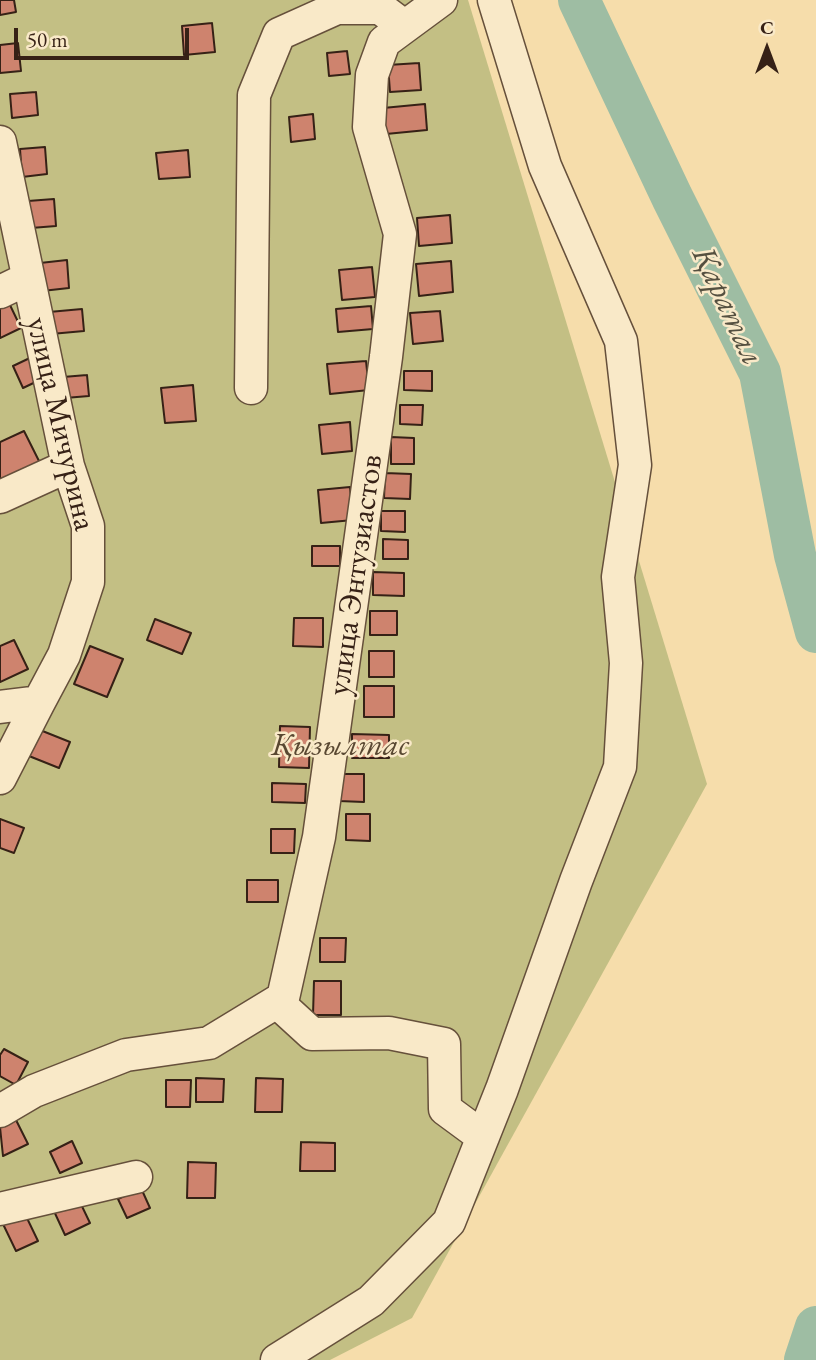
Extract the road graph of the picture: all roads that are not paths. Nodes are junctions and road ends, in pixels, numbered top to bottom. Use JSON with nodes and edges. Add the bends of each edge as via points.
{"nodes":[{"id":1,"x":441,"y":0,"type":"edge"},
{"id":2,"x":494,"y":0,"type":"edge"},
{"id":3,"x":404,"y":26,"type":"junction"},
{"id":4,"x":0,"y":142,"type":"edge"},
{"id":5,"x":14,"y":285,"type":"edge"},
{"id":6,"x":251,"y":388,"type":"dead end"},
{"id":7,"x":68,"y":466,"type":"junction"},
{"id":8,"x":0,"y":498,"type":"edge"},
{"id":9,"x":39,"y":702,"type":"junction"},
{"id":10,"x":0,"y":707,"type":"edge"},
{"id":11,"x":0,"y":778,"type":"edge"},
{"id":12,"x":277,"y":1002,"type":"junction"},
{"id":13,"x":0,"y":1111,"type":"edge"},
{"id":14,"x":483,"y":1138,"type":"junction"},
{"id":15,"x":136,"y":1177,"type":"dead end"},
{"id":16,"x":0,"y":1209,"type":"edge"},
{"id":17,"x":277,"y":1360,"type":"edge"}],
"edges":[{"from":1,"to":3,"type":"street","name":"улица Энтузиастов"},
{"from":2,"to":14,"type":"street","via":[[545,166],[621,341],[635,465],[618,577],[626,663],[620,767]]},
{"from":3,"to":6,"type":"street","via":[[380,9],[337,8],[279,34],[254,95]]},
{"from":3,"to":12,"type":"street","name":"улица Энтузиастов","via":[[384,42],[372,75],[369,127],[400,234],[319,837],[283,998]]},
{"from":4,"to":5,"type":"street","name":"улица Мичурина"},
{"from":5,"to":7,"type":"street","name":"улица Мичурина"},
{"from":7,"to":8,"type":"street"},
{"from":7,"to":9,"type":"street","name":"улица Мичурина","via":[[88,526],[89,582],[64,655]]},
{"from":9,"to":10,"type":"street"},
{"from":9,"to":11,"type":"street","name":"улица Мичурина"},
{"from":12,"to":13,"type":"street","via":[[209,1043],[126,1055],[34,1091]]},
{"from":12,"to":14,"type":"street","via":[[312,1034],[389,1033],[444,1044],[445,1109]]},
{"from":14,"to":17,"type":"street","via":[[449,1222],[371,1301]]},
{"from":15,"to":16,"type":"street"}]}
